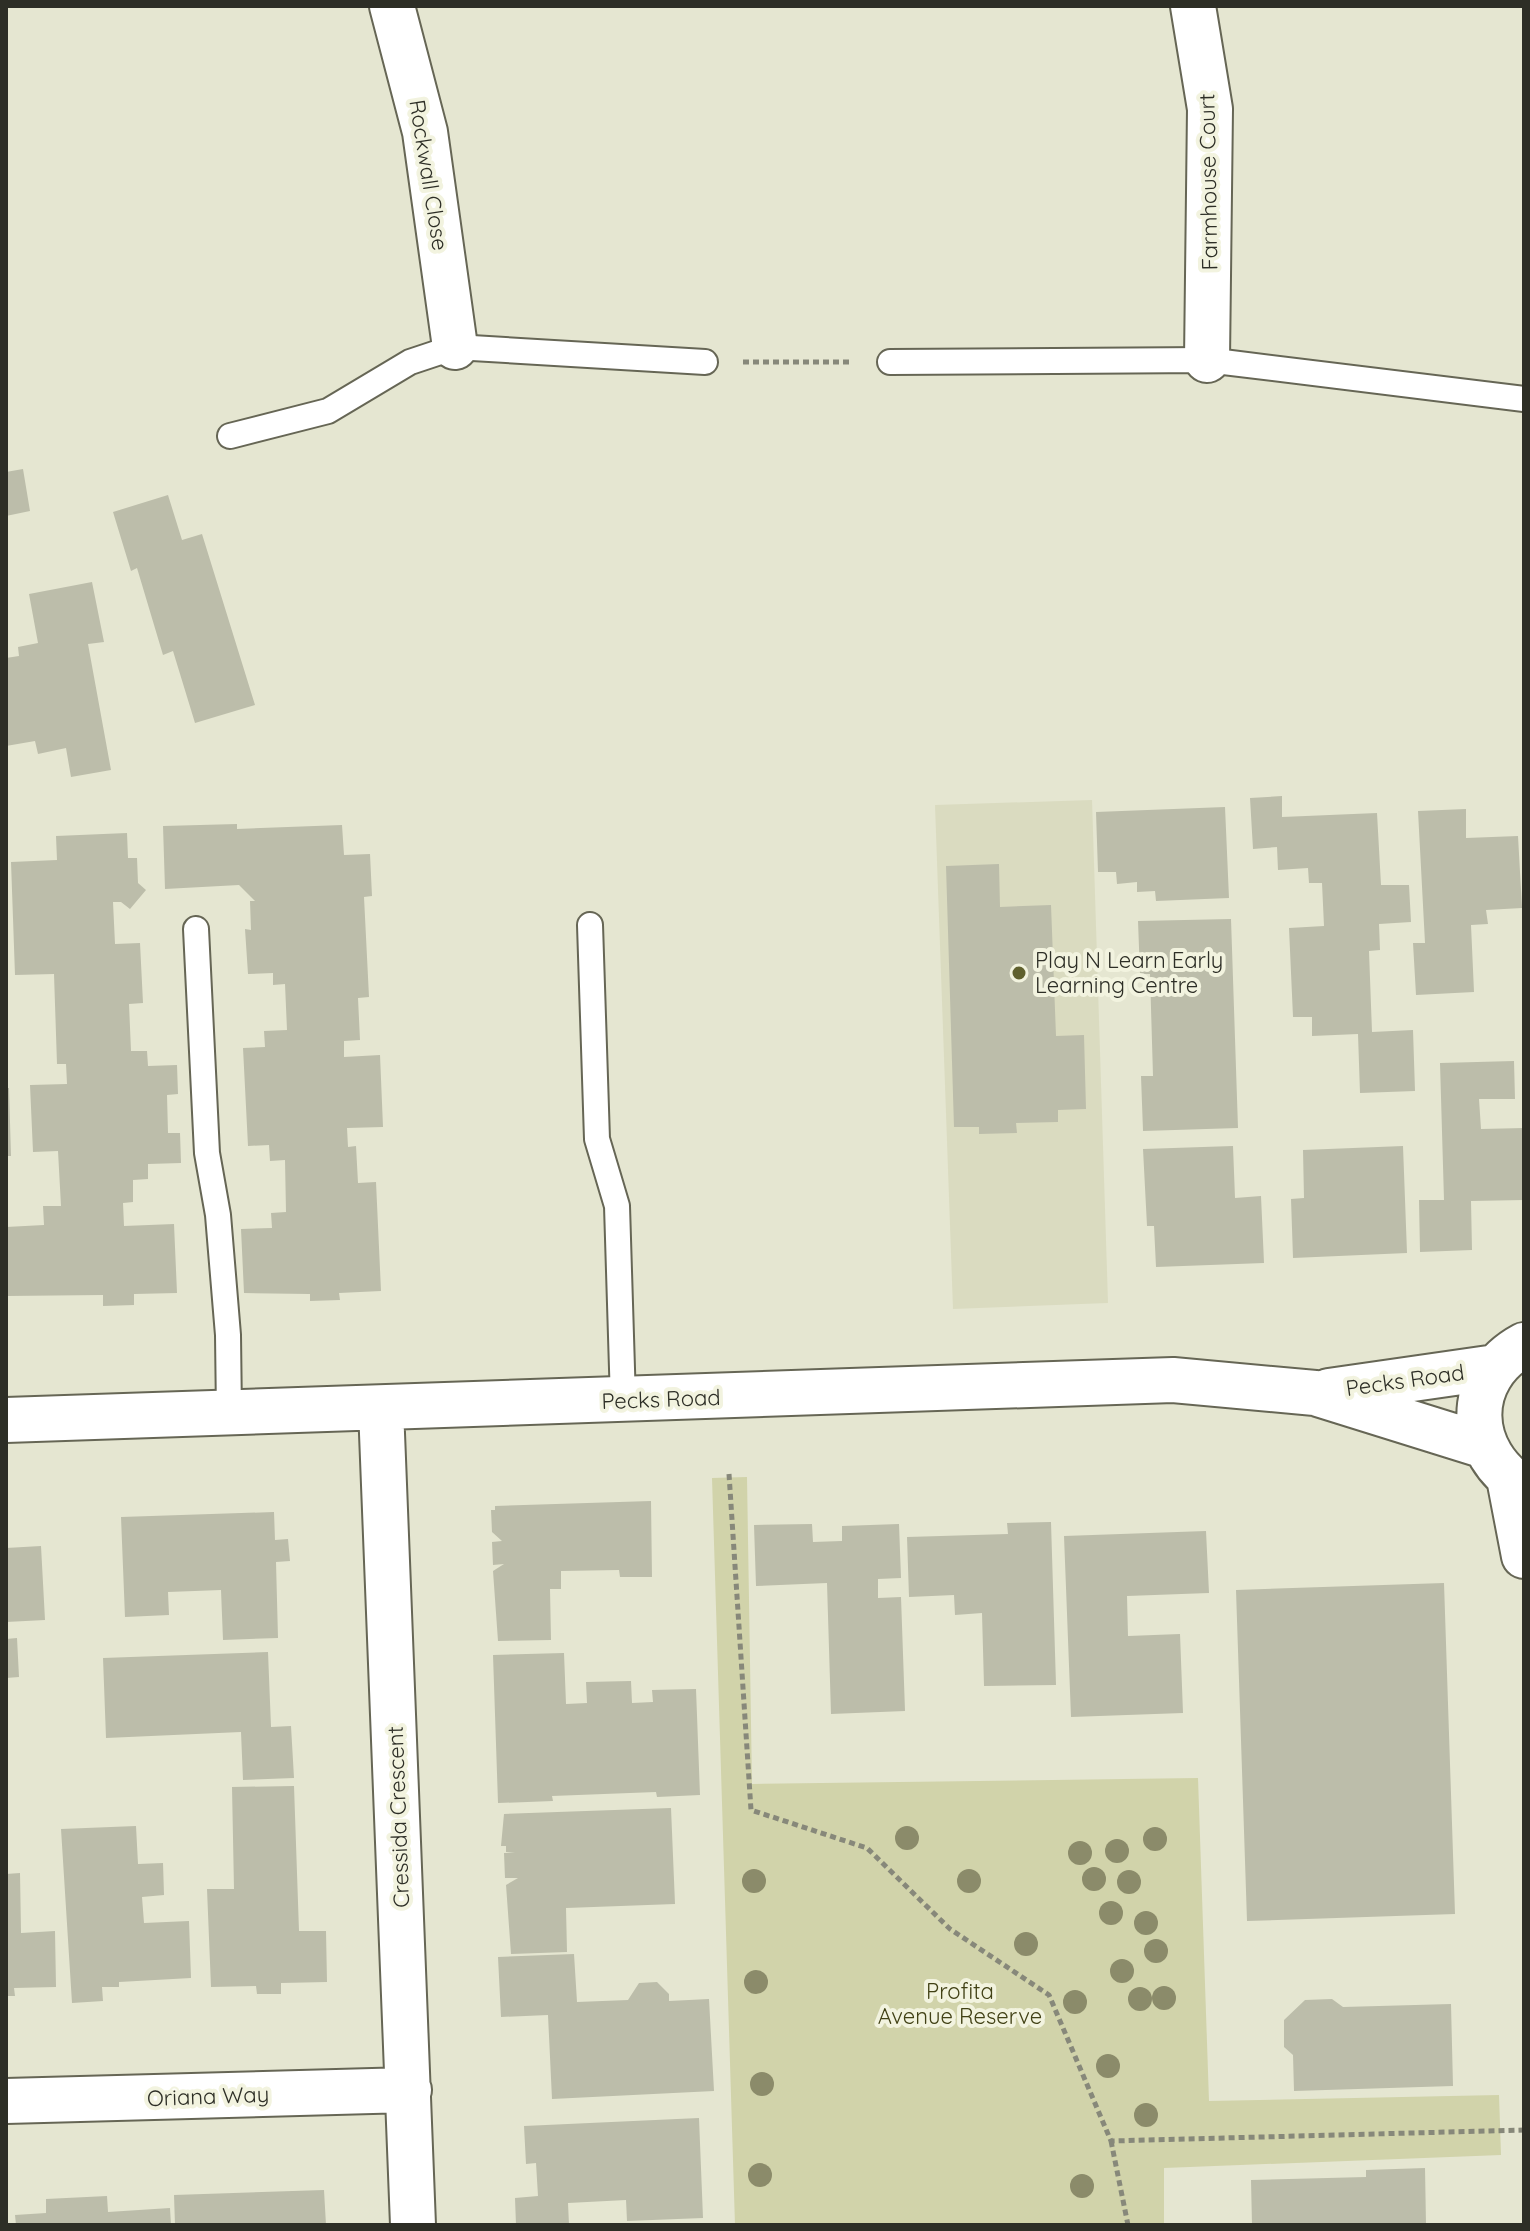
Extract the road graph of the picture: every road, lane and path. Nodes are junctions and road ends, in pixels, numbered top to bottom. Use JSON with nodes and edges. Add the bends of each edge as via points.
{"nodes":[{"id":1,"x":392,"y":6,"type":"edge"},
{"id":2,"x":1193,"y":6,"type":"edge"},
{"id":3,"x":455,"y":347,"type":"junction"},
{"id":4,"x":1207,"y":360,"type":"junction"},
{"id":5,"x":705,"y":362,"type":"joint"},
{"id":6,"x":890,"y":362,"type":"joint"},
{"id":7,"x":1524,"y":399,"type":"edge"},
{"id":8,"x":230,"y":436,"type":"dead end"},
{"id":9,"x":590,"y":925,"type":"dead end"},
{"id":10,"x":196,"y":929,"type":"dead end"},
{"id":11,"x":1510,"y":1356,"type":"edge"},
{"id":12,"x":1315,"y":1393,"type":"junction"},
{"id":13,"x":623,"y":1401,"type":"junction"},
{"id":14,"x":381,"y":1408,"type":"junction"},
{"id":15,"x":229,"y":1414,"type":"junction"},
{"id":16,"x":6,"y":1420,"type":"edge"},
{"id":17,"x":1506,"y":1471,"type":"edge"},
{"id":18,"x":729,"y":1474,"type":"dead end"},
{"id":19,"x":1524,"y":1556,"type":"edge"},
{"id":20,"x":409,"y":2090,"type":"junction"},
{"id":21,"x":6,"y":2101,"type":"edge"},
{"id":22,"x":1524,"y":2130,"type":"edge"},
{"id":23,"x":1111,"y":2141,"type":"junction"},
{"id":24,"x":413,"y":2225,"type":"edge"},
{"id":25,"x":1128,"y":2225,"type":"edge"}],
"edges":[{"from":1,"to":3,"type":"street","name":"Rockwall Close","via":[[425,132]]},
{"from":2,"to":4,"type":"street","name":"Farmhouse Court","via":[[1210,109]]},
{"from":3,"to":5,"type":"lane"},
{"from":3,"to":8,"type":"lane","via":[[410,362],[328,411]]},
{"from":4,"to":6,"type":"lane"},
{"from":4,"to":7,"type":"lane"},
{"from":5,"to":6,"type":"path"},
{"from":9,"to":13,"type":"lane","via":[[597,1139],[617,1206]]},
{"from":10,"to":15,"type":"lane","via":[[207,1153],[228,1335]]},
{"from":11,"to":12,"type":"street","name":"Pecks Road"},
{"from":11,"to":17,"type":"street","via":[[1483,1391],[1478,1419]]},
{"from":12,"to":13,"type":"street","name":"Pecks Road","via":[[1173,1380]]},
{"from":12,"to":17,"type":"street","name":"Pecks Road"},
{"from":13,"to":14,"type":"street","name":"Pecks Road"},
{"from":14,"to":15,"type":"street","name":"Pecks Road"},
{"from":14,"to":20,"type":"street","name":"Cressida Crescent"},
{"from":15,"to":16,"type":"street","name":"Pecks Road"},
{"from":17,"to":19,"type":"street"},
{"from":18,"to":23,"type":"path","via":[[751,1810],[867,1848],[950,1929],[1049,1995]]},
{"from":20,"to":21,"type":"street","name":"Oriana Way"},
{"from":20,"to":24,"type":"street","name":"Cressida Crescent"},
{"from":22,"to":23,"type":"path"},
{"from":23,"to":25,"type":"path"}]}
